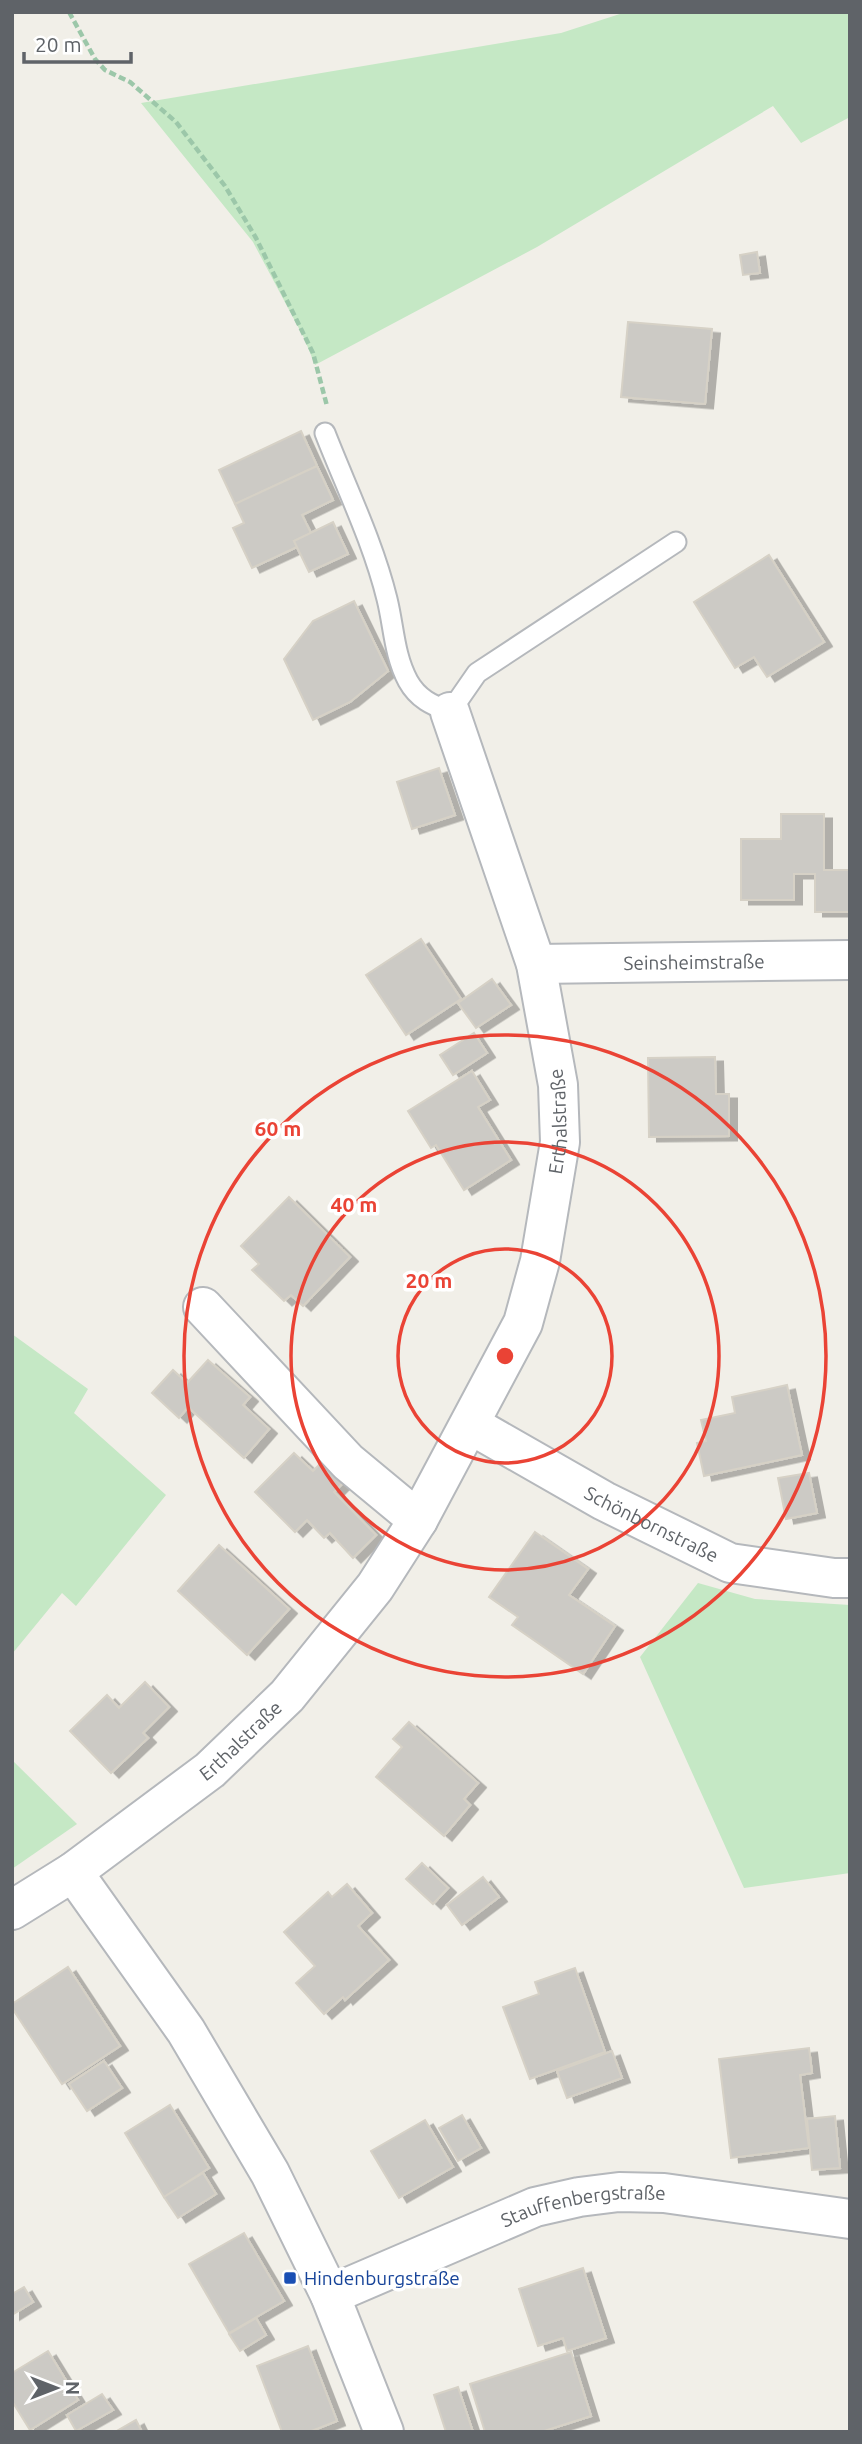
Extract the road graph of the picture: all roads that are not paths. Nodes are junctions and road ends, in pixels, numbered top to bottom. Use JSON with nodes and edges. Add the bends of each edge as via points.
{"nodes":[{"id":1,"x":325,"y":433,"type":"road end"},
{"id":2,"x":676,"y":542,"type":"dead end"},
{"id":3,"x":450,"y":712,"type":"junction"},
{"id":4,"x":850,"y":960,"type":"edge"},
{"id":5,"x":536,"y":964,"type":"junction"},
{"id":6,"x":203,"y":1307,"type":"dead end"},
{"id":7,"x":471,"y":1425,"type":"junction"},
{"id":8,"x":418,"y":1520,"type":"junction"},
{"id":9,"x":850,"y":1578,"type":"edge"},
{"id":10,"x":73,"y":1872,"type":"junction"},
{"id":11,"x":12,"y":1910,"type":"edge"},
{"id":12,"x":850,"y":2219,"type":"edge"},
{"id":13,"x":330,"y":2295,"type":"junction"},
{"id":14,"x":384,"y":2432,"type":"edge"}],
"edges":[{"from":1,"to":3,"type":"lane","via":[[365,534],[395,649],[409,683],[425,702]]},
{"from":2,"to":3,"type":"lane","via":[[477,673]]},
{"from":3,"to":5,"type":"street","name":"Erthalstraße"},
{"from":4,"to":5,"type":"street","name":"Seinsheimstraße"},
{"from":5,"to":7,"type":"street","name":"Erthalstraße","via":[[558,1086],[560,1142],[541,1261],[523,1323]]},
{"from":6,"to":8,"type":"street","via":[[348,1462]]},
{"from":7,"to":8,"type":"street","name":"Erthalstraße"},
{"from":7,"to":9,"type":"street","name":"Schönbornstraße","via":[[604,1500],[730,1563]]},
{"from":8,"to":10,"type":"street","name":"Erthalstraße","via":[[375,1587],[287,1696],[210,1770]]},
{"from":10,"to":11,"type":"street","name":"Erthalstraße"},
{"from":10,"to":13,"type":"street","via":[[187,2031],[270,2173]]},
{"from":12,"to":13,"type":"street","name":"Stauffenbergstraße","via":[[664,2193],[579,2197],[534,2207]]},
{"from":13,"to":14,"type":"street"}]}
